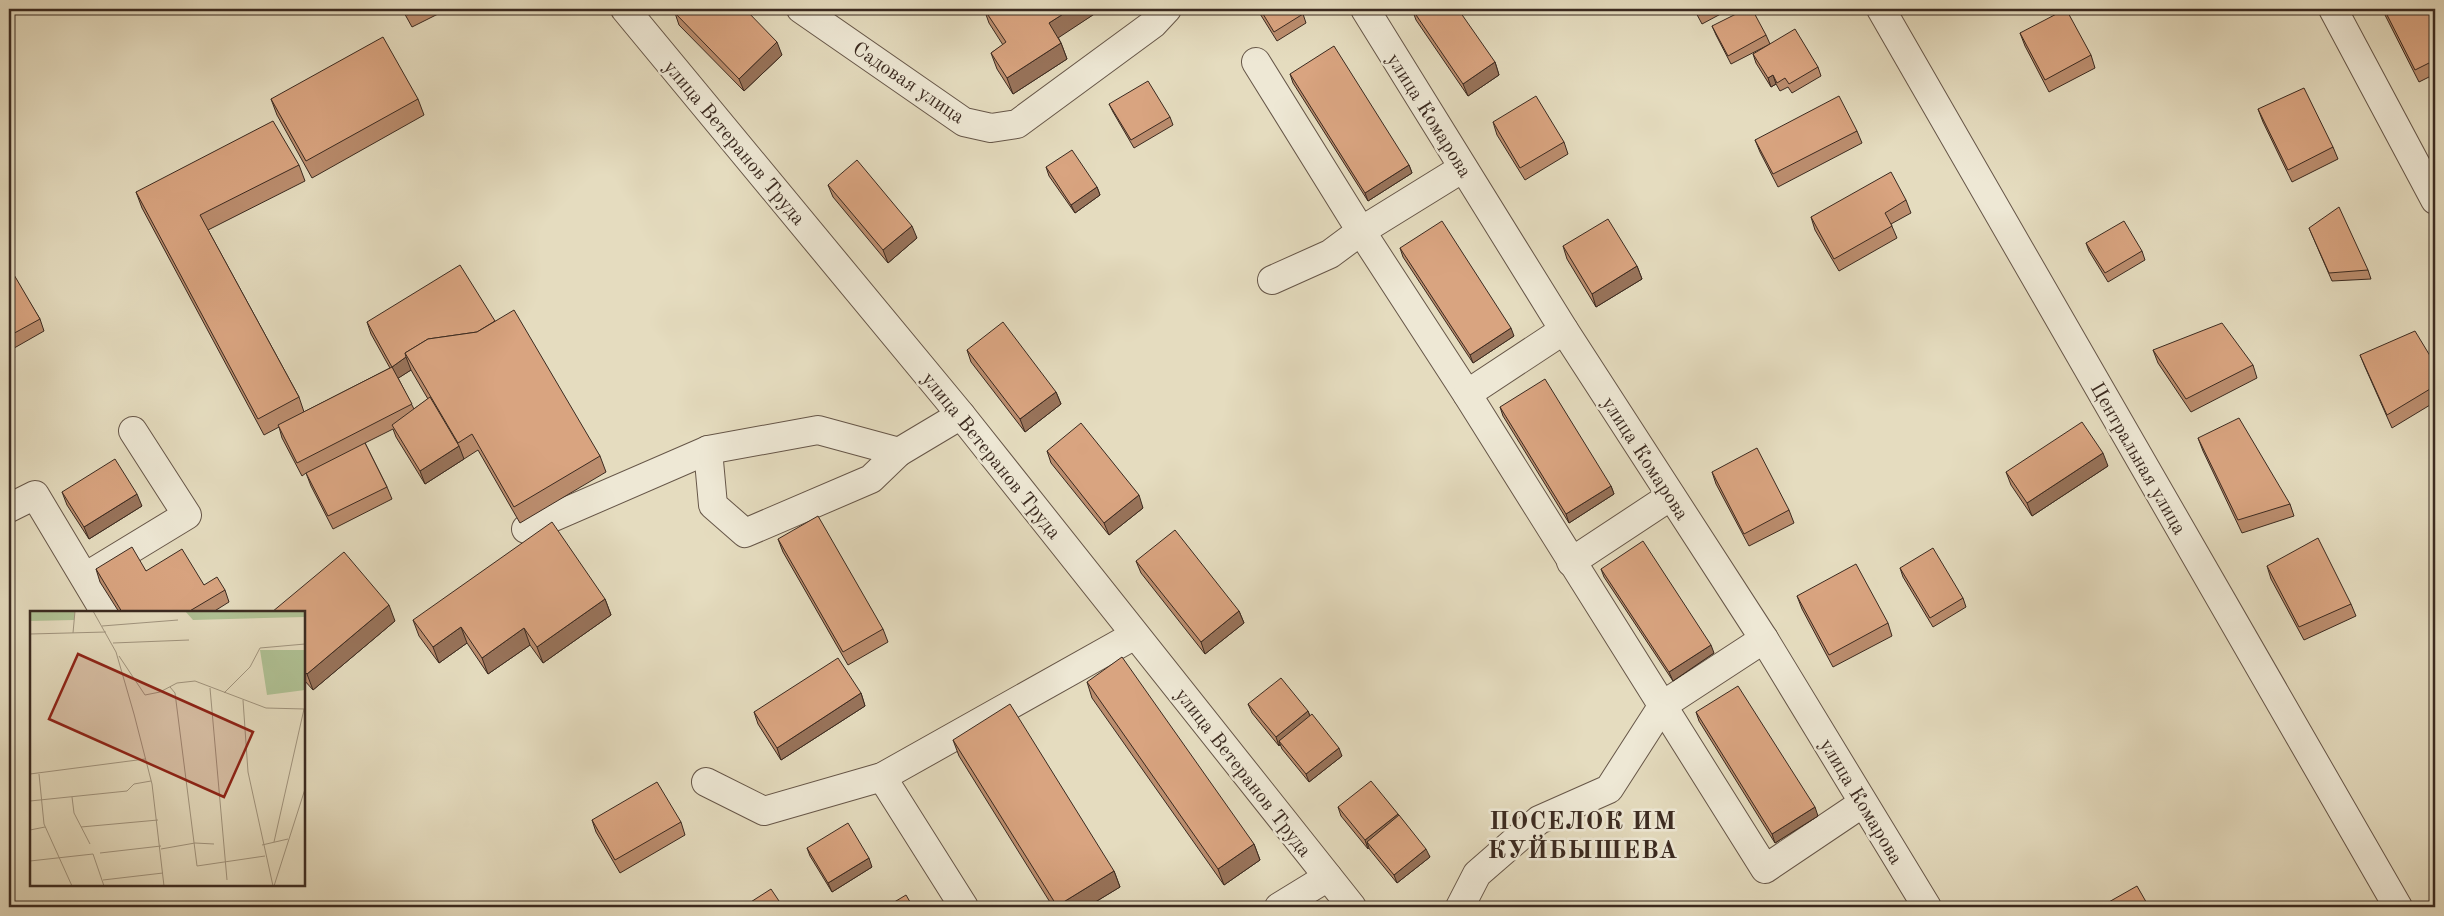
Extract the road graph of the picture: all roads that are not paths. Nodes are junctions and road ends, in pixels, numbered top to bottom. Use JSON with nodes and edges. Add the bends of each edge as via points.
{"nodes":[{"id":1,"x":625,"y":9,"type":"edge"},
{"id":2,"x":802,"y":9,"type":"edge"},
{"id":3,"x":1167,"y":9,"type":"edge"},
{"id":4,"x":1365,"y":9,"type":"edge"},
{"id":5,"x":1881,"y":9,"type":"edge"},
{"id":6,"x":2333,"y":9,"type":"edge"},
{"id":7,"x":1256,"y":62,"type":"dead end"},
{"id":8,"x":1463,"y":168,"type":"junction"},
{"id":9,"x":2435,"y":200,"type":"edge"},
{"id":10,"x":1361,"y":231,"type":"junction"},
{"id":11,"x":1272,"y":280,"type":"dead end"},
{"id":12,"x":1564,"y":330,"type":"junction"},
{"id":13,"x":1467,"y":394,"type":"junction"},
{"id":14,"x":961,"y":415,"type":"junction"},
{"id":15,"x":134,"y":431,"type":"dead end"},
{"id":16,"x":708,"y":450,"type":"junction"},
{"id":17,"x":899,"y":452,"type":"junction"},
{"id":18,"x":1671,"y":496,"type":"junction"},
{"id":19,"x":9,"y":508,"type":"edge"},
{"id":20,"x":526,"y":529,"type":"dead end"},
{"id":21,"x":1571,"y":562,"type":"junction"},
{"id":22,"x":85,"y":577,"type":"junction"},
{"id":23,"x":104,"y":611,"type":"edge"},
{"id":24,"x":1135,"y":635,"type":"junction"},
{"id":25,"x":1764,"y":639,"type":"junction"},
{"id":26,"x":1663,"y":705,"type":"junction"},
{"id":27,"x":882,"y":778,"type":"junction"},
{"id":28,"x":706,"y":782,"type":"dead end"},
{"id":29,"x":1863,"y":803,"type":"junction"},
{"id":30,"x":1328,"y":877,"type":"junction"},
{"id":31,"x":964,"y":907,"type":"edge"},
{"id":32,"x":1279,"y":907,"type":"edge"},
{"id":33,"x":1352,"y":907,"type":"edge"},
{"id":34,"x":1460,"y":907,"type":"edge"},
{"id":35,"x":1927,"y":907,"type":"edge"},
{"id":36,"x":2398,"y":907,"type":"edge"}],
"edges":[{"from":1,"to":14,"type":"street","name":"улица Ветеранов Труда"},
{"from":2,"to":3,"type":"street","name":"Садовая улица","via":[[964,122],[991,128],[1017,124],[1153,24]]},
{"from":4,"to":8,"type":"street","name":"улица Комарова"},
{"from":5,"to":36,"type":"street","name":"Центральная улица"},
{"from":6,"to":9,"type":"street"},
{"from":7,"to":10,"type":"street"},
{"from":8,"to":10,"type":"street"},
{"from":8,"to":12,"type":"street","name":"улица Комарова"},
{"from":10,"to":11,"type":"street","via":[[1330,254]]},
{"from":10,"to":13,"type":"street"},
{"from":12,"to":13,"type":"street"},
{"from":12,"to":18,"type":"street","name":"улица Комарова"},
{"from":13,"to":21,"type":"street"},
{"from":14,"to":17,"type":"street"},
{"from":14,"to":24,"type":"street","name":"улица Ветеранов Труда"},
{"from":15,"to":22,"type":"street","via":[[187,515]]},
{"from":16,"to":17,"type":"street","via":[[818,430]]},
{"from":16,"to":17,"type":"street","via":[[713,505],[745,533],[871,479]]},
{"from":16,"to":20,"type":"street"},
{"from":18,"to":21,"type":"street"},
{"from":18,"to":25,"type":"street","name":"улица Комарова"},
{"from":19,"to":22,"type":"street","via":[[35,495]]},
{"from":21,"to":26,"type":"street"},
{"from":22,"to":23,"type":"street"},
{"from":24,"to":27,"type":"street"},
{"from":24,"to":30,"type":"street","name":"улица Ветеранов Труда"},
{"from":25,"to":26,"type":"street"},
{"from":25,"to":29,"type":"street","name":"улица Комарова"},
{"from":26,"to":29,"type":"street","via":[[1765,869]]},
{"from":26,"to":34,"type":"street","via":[[1609,789],[1539,820],[1477,874]]},
{"from":27,"to":28,"type":"street","via":[[764,811]]},
{"from":27,"to":31,"type":"street"},
{"from":29,"to":35,"type":"street","name":"улица Комарова"},
{"from":30,"to":32,"type":"street"},
{"from":30,"to":33,"type":"street","name":"улица Ветеранов Труда"}]}
